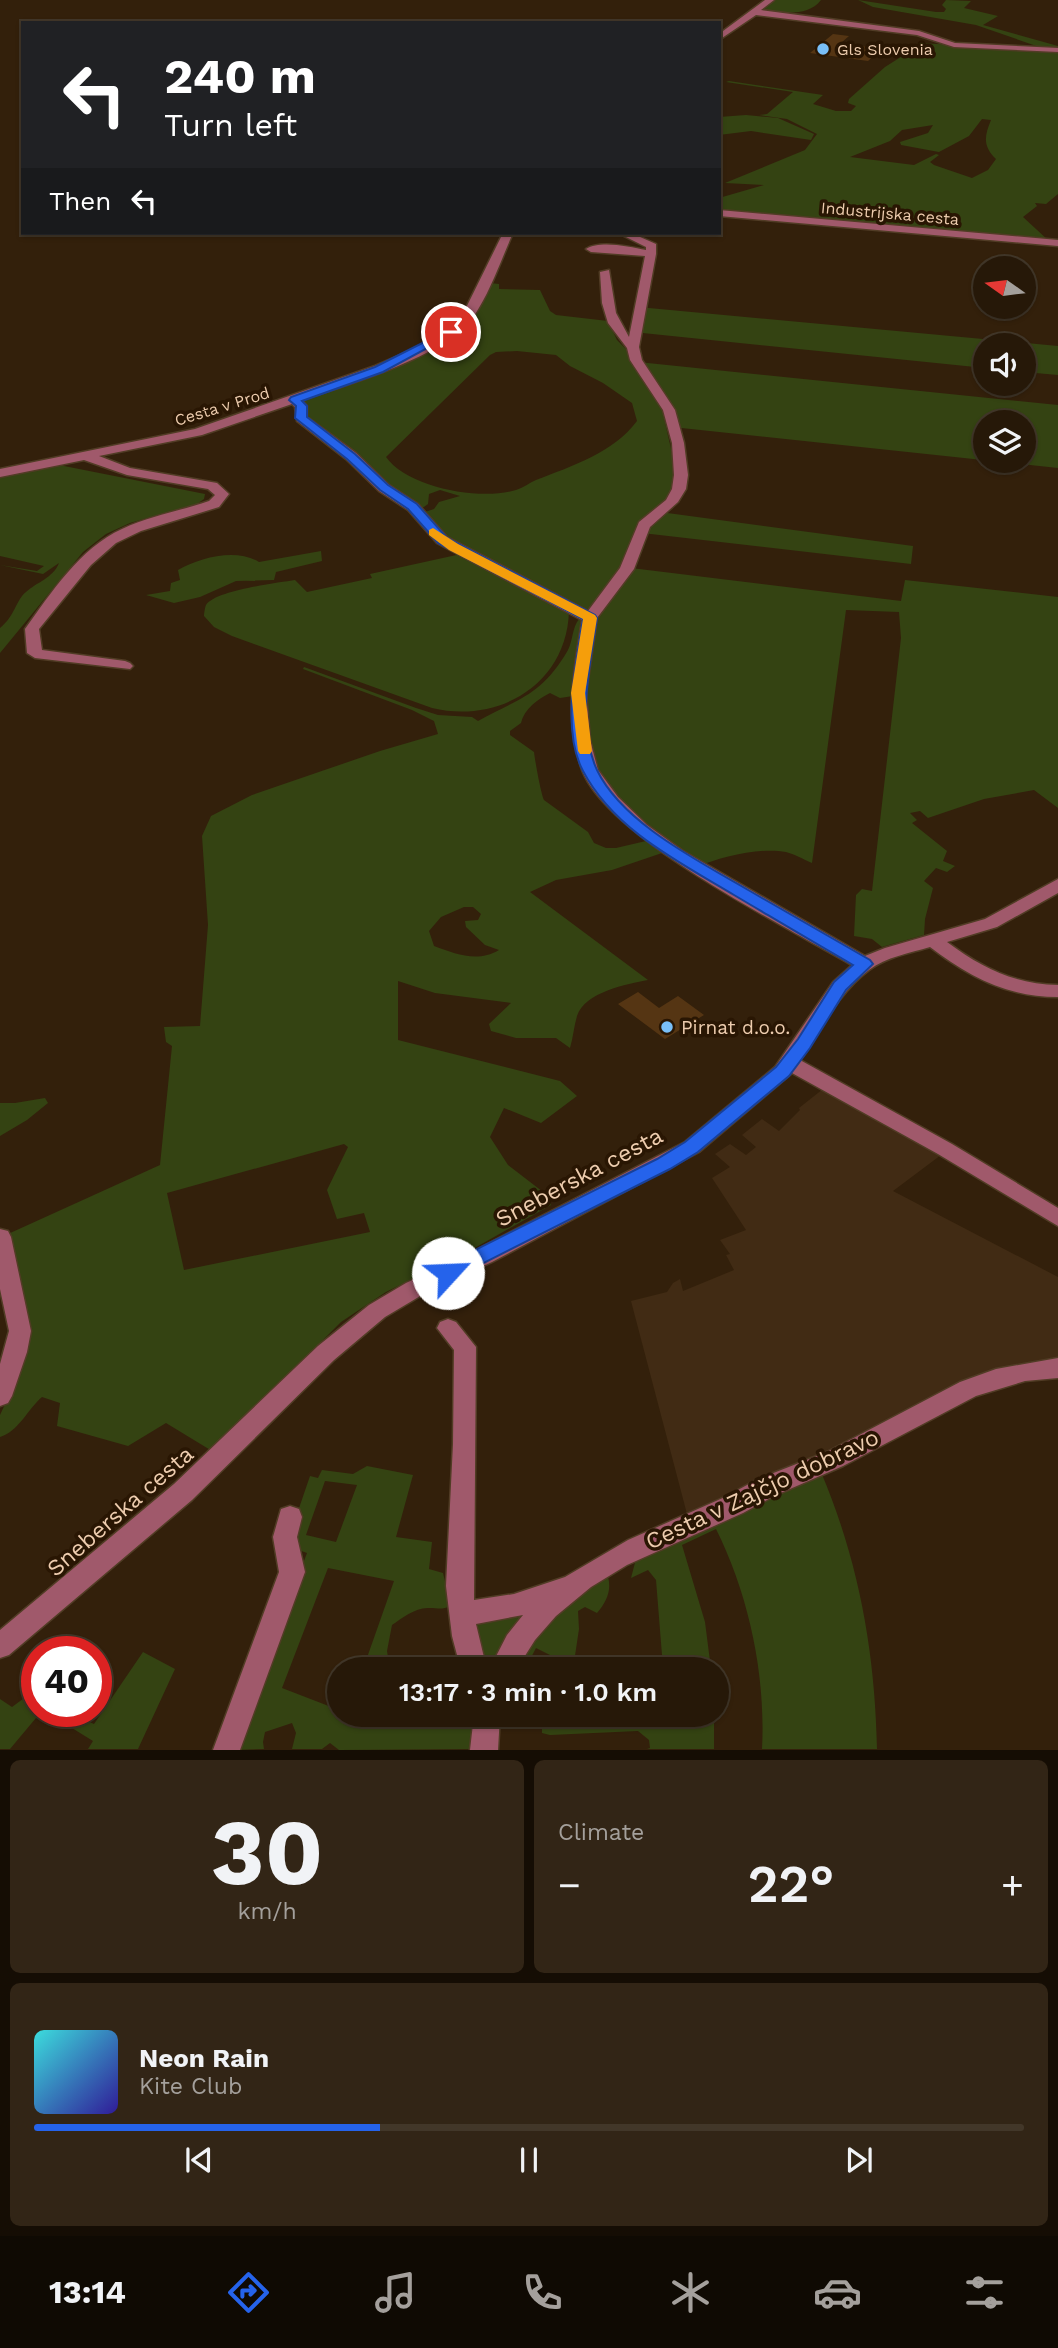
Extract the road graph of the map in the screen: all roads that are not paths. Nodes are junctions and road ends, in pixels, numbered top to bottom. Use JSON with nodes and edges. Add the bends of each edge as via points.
{"nodes":[{"id":1,"x":770,"y":0,"type":"edge"},
{"id":2,"x":754,"y":12,"type":"junction"},
{"id":3,"x":721,"y":36,"type":"edge"},
{"id":4,"x":1058,"y":50,"type":"edge"},
{"id":5,"x":721,"y":213,"type":"edge"},
{"id":6,"x":510,"y":235,"type":"edge"},
{"id":7,"x":625,"y":235,"type":"edge"},
{"id":8,"x":625,"y":235,"type":"edge"},
{"id":9,"x":628,"y":235,"type":"edge"},
{"id":10,"x":1058,"y":243,"type":"edge"},
{"id":11,"x":608,"y":249,"type":"junction"},
{"id":12,"x":651,"y":254,"type":"junction"},
{"id":13,"x":605,"y":272,"type":"dead end"},
{"id":14,"x":633,"y":347,"type":"junction"},
{"id":15,"x":295,"y":400,"type":"junction"},
{"id":16,"x":86,"y":456,"type":"junction"},
{"id":17,"x":0,"y":473,"type":"edge"},
{"id":18,"x":590,"y":618,"type":"junction"},
{"id":19,"x":125,"y":666,"type":"dead end"},
{"id":20,"x":1058,"y":885,"type":"edge"},
{"id":21,"x":933,"y":940,"type":"junction"},
{"id":22,"x":864,"y":964,"type":"junction"},
{"id":23,"x":1058,"y":991,"type":"edge"},
{"id":24,"x":790,"y":1063,"type":"junction"},
{"id":25,"x":1058,"y":1218,"type":"edge"},
{"id":26,"x":0,"y":1237,"type":"edge"},
{"id":27,"x":448,"y":1328,"type":"dead end"},
{"id":28,"x":1058,"y":1368,"type":"edge"},
{"id":29,"x":0,"y":1396,"type":"edge"},
{"id":30,"x":290,"y":1517,"type":"dead end"},
{"id":31,"x":580,"y":1581,"type":"junction"},
{"id":32,"x":461,"y":1613,"type":"junction"},
{"id":33,"x":0,"y":1646,"type":"edge"},
{"id":34,"x":471,"y":1657,"type":"edge"},
{"id":35,"x":511,"y":1657,"type":"edge"},
{"id":36,"x":485,"y":1727,"type":"edge"},
{"id":37,"x":226,"y":1749,"type":"edge"},
{"id":38,"x":484,"y":1749,"type":"edge"}],
"edges":[{"from":1,"to":2,"type":"street"},
{"from":2,"to":3,"type":"street"},
{"from":2,"to":4,"type":"street","via":[[896,29],[954,45]]},
{"from":5,"to":10,"type":"street","name":"Industrijska cesta"},
{"from":6,"to":15,"type":"street","name":"Cesta v Prod","via":[[468,316],[451,332],[379,369]]},
{"from":7,"to":11,"type":"street","via":[[590,245]]},
{"from":8,"to":11,"type":"street"},
{"from":9,"to":12,"type":"street","via":[[652,246]]},
{"from":11,"to":12,"type":"street"},
{"from":12,"to":14,"type":"street"},
{"from":13,"to":14,"type":"street","via":[[606,306]]},
{"from":14,"to":18,"type":"street","via":[[636,360],[669,410],[678,443],[680,482],[671,502],[644,525],[627,569]]},
{"from":15,"to":16,"type":"street","name":"Cesta v Prod","via":[[198,432]]},
{"from":15,"to":18,"type":"street","via":[[301,406],[301,418],[413,507],[442,540]]},
{"from":16,"to":17,"type":"street","name":"Cesta v Prod"},
{"from":16,"to":19,"type":"street","via":[[127,471],[212,486],[222,494],[214,504],[124,533],[98,551],[32,629],[35,653]]},
{"from":18,"to":22,"type":"street","via":[[578,693],[582,740],[590,770],[612,802],[677,855]]},
{"from":20,"to":21,"type":"street","name":"Sneberska cesta","via":[[991,923]]},
{"from":21,"to":22,"type":"street","name":"Sneberska cesta"},
{"from":21,"to":23,"type":"street","via":[[972,970],[1006,985]]},
{"from":22,"to":24,"type":"street","name":"Sneberska cesta","via":[[840,986]]},
{"from":24,"to":25,"type":"street"},
{"from":24,"to":33,"type":"street","name":"Sneberska cesta","via":[[680,1155],[377,1311],[326,1353],[183,1492]]},
{"from":26,"to":29,"type":"street","via":[[20,1331]]},
{"from":27,"to":32,"type":"street","via":[[465,1347],[466,1361]]},
{"from":28,"to":31,"type":"street","name":"Cesta v Zajčjo dobravo","via":[[992,1377],[925,1408],[835,1459],[656,1539]]},
{"from":30,"to":37,"type":"street","via":[[285,1537],[292,1572]]},
{"from":31,"to":32,"type":"street","via":[[519,1606]]},
{"from":31,"to":35,"type":"street","name":"Cesta v Zajčjo dobravo","via":[[529,1629]]},
{"from":32,"to":34,"type":"street"},
{"from":36,"to":38,"type":"street"}]}
